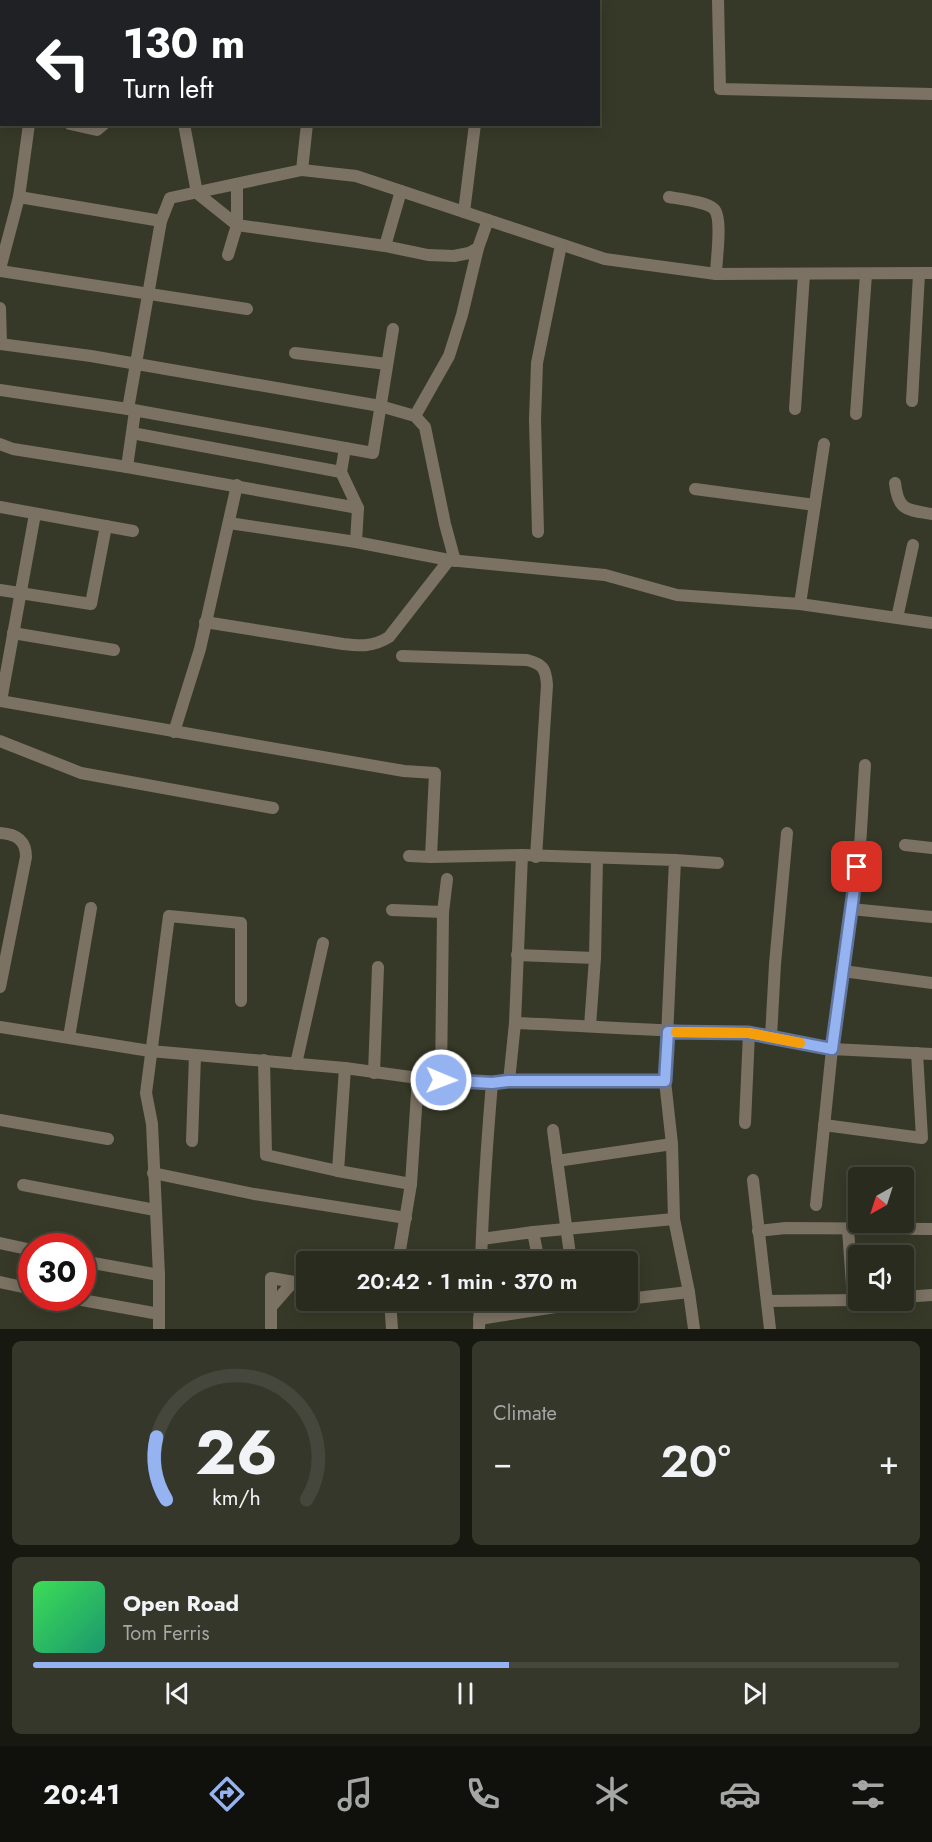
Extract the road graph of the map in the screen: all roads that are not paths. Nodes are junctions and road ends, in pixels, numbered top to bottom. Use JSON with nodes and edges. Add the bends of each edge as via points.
{"nodes":[{"id":1,"x":718,"y":0,"type":"edge"},
{"id":2,"x":932,"y":94,"type":"edge"},
{"id":3,"x":29,"y":126,"type":"edge"},
{"id":4,"x":79,"y":126,"type":"edge"},
{"id":5,"x":102,"y":126,"type":"edge"},
{"id":6,"x":184,"y":126,"type":"edge"},
{"id":7,"x":307,"y":126,"type":"edge"},
{"id":8,"x":475,"y":126,"type":"edge"},
{"id":9,"x":303,"y":170,"type":"junction"},
{"id":10,"x":237,"y":184,"type":"junction"},
{"id":11,"x":400,"y":191,"type":"junction"},
{"id":12,"x":197,"y":193,"type":"junction"},
{"id":13,"x":19,"y":197,"type":"junction"},
{"id":14,"x":669,"y":197,"type":"dead end"},
{"id":15,"x":464,"y":212,"type":"junction"},
{"id":16,"x":488,"y":220,"type":"junction"},
{"id":17,"x":161,"y":221,"type":"junction"},
{"id":18,"x":237,"y":225,"type":"junction"},
{"id":19,"x":561,"y":245,"type":"junction"},
{"id":20,"x":385,"y":246,"type":"junction"},
{"id":21,"x":478,"y":248,"type":"junction"},
{"id":22,"x":228,"y":255,"type":"dead end"},
{"id":23,"x":0,"y":270,"type":"edge"},
{"id":24,"x":932,"y":273,"type":"edge"},
{"id":25,"x":716,"y":274,"type":"junction"},
{"id":26,"x":804,"y":274,"type":"junction"},
{"id":27,"x":866,"y":274,"type":"junction"},
{"id":28,"x":919,"y":274,"type":"junction"},
{"id":29,"x":148,"y":294,"type":"junction"},
{"id":30,"x":0,"y":308,"type":"edge"},
{"id":31,"x":247,"y":309,"type":"dead end"},
{"id":32,"x":393,"y":329,"type":"dead end"},
{"id":33,"x":0,"y":344,"type":"edge"},
{"id":34,"x":295,"y":353,"type":"dead end"},
{"id":35,"x":136,"y":364,"type":"junction"},
{"id":36,"x":387,"y":364,"type":"junction"},
{"id":37,"x":0,"y":390,"type":"edge"},
{"id":38,"x":912,"y":401,"type":"dead end"},
{"id":39,"x":380,"y":406,"type":"junction"},
{"id":40,"x":795,"y":409,"type":"dead end"},
{"id":41,"x":132,"y":410,"type":"junction"},
{"id":42,"x":855,"y":414,"type":"dead end"},
{"id":43,"x":415,"y":416,"type":"junction"},
{"id":44,"x":132,"y":434,"type":"junction"},
{"id":45,"x":0,"y":444,"type":"edge"},
{"id":46,"x":824,"y":444,"type":"dead end"},
{"id":47,"x":345,"y":448,"type":"junction"},
{"id":48,"x":127,"y":467,"type":"junction"},
{"id":49,"x":341,"y":472,"type":"junction"},
{"id":50,"x":895,"y":483,"type":"dead end"},
{"id":51,"x":237,"y":485,"type":"junction"},
{"id":52,"x":695,"y":489,"type":"dead end"},
{"id":53,"x":815,"y":505,"type":"junction"},
{"id":54,"x":0,"y":507,"type":"edge"},
{"id":55,"x":358,"y":508,"type":"junction"},
{"id":56,"x":35,"y":514,"type":"junction"},
{"id":57,"x":932,"y":514,"type":"edge"},
{"id":58,"x":229,"y":523,"type":"junction"},
{"id":59,"x":106,"y":526,"type":"junction"},
{"id":60,"x":133,"y":531,"type":"dead end"},
{"id":61,"x":538,"y":532,"type":"dead end"},
{"id":62,"x":356,"y":542,"type":"junction"},
{"id":63,"x":913,"y":545,"type":"dead end"},
{"id":64,"x":452,"y":561,"type":"junction"},
{"id":65,"x":0,"y":590,"type":"edge"},
{"id":66,"x":19,"y":593,"type":"junction"},
{"id":67,"x":800,"y":604,"type":"junction"},
{"id":68,"x":897,"y":618,"type":"junction"},
{"id":69,"x":205,"y":622,"type":"junction"},
{"id":70,"x":932,"y":623,"type":"edge"},
{"id":71,"x":13,"y":633,"type":"junction"},
{"id":72,"x":114,"y":650,"type":"dead end"},
{"id":73,"x":402,"y":656,"type":"dead end"},
{"id":74,"x":1,"y":701,"type":"edge"},
{"id":75,"x":174,"y":732,"type":"junction"},
{"id":76,"x":0,"y":741,"type":"edge"},
{"id":77,"x":865,"y":765,"type":"dead end"},
{"id":78,"x":273,"y":808,"type":"dead end"},
{"id":79,"x":0,"y":833,"type":"edge"},
{"id":80,"x":787,"y":833,"type":"dead end"},
{"id":81,"x":905,"y":845,"type":"dead end"},
{"id":82,"x":932,"y":846,"type":"edge"},
{"id":83,"x":522,"y":855,"type":"junction"},
{"id":84,"x":409,"y":856,"type":"dead end"},
{"id":85,"x":431,"y":857,"type":"junction"},
{"id":86,"x":536,"y":857,"type":"junction"},
{"id":87,"x":597,"y":859,"type":"junction"},
{"id":88,"x":675,"y":860,"type":"junction"},
{"id":89,"x":718,"y":863,"type":"dead end"},
{"id":90,"x":447,"y":879,"type":"dead end"},
{"id":91,"x":91,"y":908,"type":"dead end"},
{"id":92,"x":851,"y":909,"type":"junction"},
{"id":93,"x":392,"y":910,"type":"dead end"},
{"id":94,"x":442,"y":912,"type":"junction"},
{"id":95,"x":932,"y":917,"type":"edge"},
{"id":96,"x":323,"y":943,"type":"dead end"},
{"id":97,"x":518,"y":956,"type":"junction"},
{"id":98,"x":595,"y":958,"type":"junction"},
{"id":99,"x":378,"y":967,"type":"dead end"},
{"id":100,"x":843,"y":971,"type":"junction"},
{"id":101,"x":932,"y":983,"type":"edge"},
{"id":102,"x":0,"y":987,"type":"edge"},
{"id":103,"x":242,"y":1000,"type":"dead end"},
{"id":104,"x":514,"y":1023,"type":"junction"},
{"id":105,"x":590,"y":1026,"type":"junction"},
{"id":106,"x":0,"y":1027,"type":"edge"},
{"id":107,"x":668,"y":1032,"type":"junction"},
{"id":108,"x":749,"y":1033,"type":"junction"},
{"id":109,"x":69,"y":1037,"type":"junction"},
{"id":110,"x":771,"y":1037,"type":"junction"},
{"id":111,"x":832,"y":1049,"type":"junction"},
{"id":112,"x":150,"y":1051,"type":"junction"},
{"id":113,"x":917,"y":1053,"type":"junction"},
{"id":114,"x":932,"y":1054,"type":"edge"},
{"id":115,"x":195,"y":1056,"type":"junction"},
{"id":116,"x":264,"y":1060,"type":"junction"},
{"id":117,"x":296,"y":1064,"type":"junction"},
{"id":118,"x":345,"y":1068,"type":"junction"},
{"id":119,"x":374,"y":1073,"type":"junction"},
{"id":120,"x":418,"y":1078,"type":"junction"},
{"id":121,"x":441,"y":1080,"type":"junction"},
{"id":122,"x":508,"y":1081,"type":"junction"},
{"id":123,"x":665,"y":1081,"type":"junction"},
{"id":124,"x":492,"y":1083,"type":"junction"},
{"id":125,"x":0,"y":1120,"type":"edge"},
{"id":126,"x":745,"y":1123,"type":"dead end"},
{"id":127,"x":824,"y":1125,"type":"junction"},
{"id":128,"x":553,"y":1130,"type":"dead end"},
{"id":129,"x":108,"y":1140,"type":"dead end"},
{"id":130,"x":192,"y":1141,"type":"dead end"},
{"id":131,"x":672,"y":1144,"type":"junction"},
{"id":132,"x":557,"y":1161,"type":"junction"},
{"id":133,"x":338,"y":1171,"type":"junction"},
{"id":134,"x":153,"y":1173,"type":"junction"},
{"id":135,"x":753,"y":1180,"type":"dead end"},
{"id":136,"x":411,"y":1184,"type":"junction"},
{"id":137,"x":23,"y":1185,"type":"dead end"},
{"id":138,"x":816,"y":1205,"type":"dead end"},
{"id":139,"x":155,"y":1210,"type":"junction"},
{"id":140,"x":406,"y":1218,"type":"junction"},
{"id":141,"x":674,"y":1219,"type":"junction"},
{"id":142,"x":848,"y":1229,"type":"edge"},
{"id":143,"x":914,"y":1229,"type":"edge"},
{"id":144,"x":932,"y":1229,"type":"edge"},
{"id":145,"x":568,"y":1230,"type":"junction"},
{"id":146,"x":758,"y":1231,"type":"junction"},
{"id":147,"x":533,"y":1232,"type":"junction"},
{"id":148,"x":482,"y":1239,"type":"junction"},
{"id":149,"x":0,"y":1243,"type":"edge"},
{"id":150,"x":18,"y":1247,"type":"edge"},
{"id":151,"x":400,"y":1251,"type":"edge"},
{"id":152,"x":481,"y":1251,"type":"edge"},
{"id":153,"x":537,"y":1251,"type":"edge"},
{"id":154,"x":570,"y":1251,"type":"edge"},
{"id":155,"x":96,"y":1264,"type":"edge"},
{"id":156,"x":159,"y":1275,"type":"junction"},
{"id":157,"x":0,"y":1282,"type":"edge"},
{"id":158,"x":296,"y":1282,"type":"edge"},
{"id":159,"x":18,"y":1286,"type":"edge"},
{"id":160,"x":296,"y":1286,"type":"edge"},
{"id":161,"x":689,"y":1292,"type":"junction"},
{"id":162,"x":932,"y":1295,"type":"edge"},
{"id":163,"x":914,"y":1296,"type":"edge"},
{"id":164,"x":638,"y":1298,"type":"edge"},
{"id":165,"x":848,"y":1300,"type":"edge"},
{"id":166,"x":768,"y":1301,"type":"junction"},
{"id":167,"x":96,"y":1303,"type":"edge"},
{"id":168,"x":271,"y":1307,"type":"junction"},
{"id":169,"x":391,"y":1311,"type":"edge"},
{"id":170,"x":524,"y":1311,"type":"edge"},
{"id":171,"x":159,"y":1314,"type":"junction"},
{"id":172,"x":479,"y":1324,"type":"edge"},
{"id":173,"x":159,"y":1329,"type":"edge"},
{"id":174,"x":271,"y":1329,"type":"edge"},
{"id":175,"x":392,"y":1329,"type":"edge"},
{"id":176,"x":694,"y":1329,"type":"edge"},
{"id":177,"x":770,"y":1329,"type":"edge"}],
"edges":[{"from":1,"to":2,"type":"street","via":[[720,89]]},
{"from":3,"to":13,"type":"street"},
{"from":4,"to":5,"type":"street","via":[[97,130]]},
{"from":6,"to":12,"type":"street"},
{"from":7,"to":9,"type":"street"},
{"from":8,"to":15,"type":"street"},
{"from":9,"to":10,"type":"street"},
{"from":9,"to":11,"type":"street","via":[[356,176]]},
{"from":10,"to":12,"type":"street"},
{"from":10,"to":18,"type":"street"},
{"from":11,"to":15,"type":"street"},
{"from":11,"to":20,"type":"street"},
{"from":12,"to":17,"type":"street","via":[[170,198]]},
{"from":12,"to":18,"type":"street"},
{"from":13,"to":17,"type":"street"},
{"from":13,"to":23,"type":"street"},
{"from":14,"to":25,"type":"street","via":[[714,209],[719,219]]},
{"from":15,"to":16,"type":"street"},
{"from":16,"to":19,"type":"street"},
{"from":16,"to":21,"type":"street"},
{"from":17,"to":29,"type":"street"},
{"from":18,"to":20,"type":"street"},
{"from":18,"to":22,"type":"street"},
{"from":19,"to":25,"type":"street","via":[[605,259]]},
{"from":19,"to":61,"type":"street","via":[[537,363]]},
{"from":20,"to":21,"type":"street","via":[[454,256]]},
{"from":21,"to":43,"type":"street","via":[[448,356]]},
{"from":23,"to":29,"type":"street"},
{"from":24,"to":28,"type":"street"},
{"from":25,"to":26,"type":"street"},
{"from":26,"to":27,"type":"street"},
{"from":26,"to":40,"type":"street"},
{"from":27,"to":28,"type":"street"},
{"from":27,"to":42,"type":"street"},
{"from":28,"to":38,"type":"street"},
{"from":29,"to":31,"type":"street"},
{"from":29,"to":35,"type":"street"},
{"from":30,"to":33,"type":"street"},
{"from":32,"to":36,"type":"street"},
{"from":33,"to":35,"type":"street"},
{"from":34,"to":36,"type":"street"},
{"from":35,"to":39,"type":"street"},
{"from":35,"to":41,"type":"street"},
{"from":36,"to":39,"type":"street"},
{"from":37,"to":41,"type":"street"},
{"from":39,"to":43,"type":"street"},
{"from":39,"to":47,"type":"street","via":[[373,453]]},
{"from":41,"to":44,"type":"street"},
{"from":41,"to":47,"type":"street"},
{"from":43,"to":64,"type":"street","via":[[425,428]]},
{"from":44,"to":48,"type":"street"},
{"from":44,"to":49,"type":"street"},
{"from":45,"to":48,"type":"street"},
{"from":46,"to":53,"type":"street"},
{"from":47,"to":49,"type":"street"},
{"from":48,"to":51,"type":"street"},
{"from":49,"to":55,"type":"street"},
{"from":50,"to":57,"type":"street","via":[[901,506]]},
{"from":51,"to":55,"type":"street"},
{"from":51,"to":58,"type":"street"},
{"from":52,"to":53,"type":"street"},
{"from":53,"to":67,"type":"street"},
{"from":54,"to":56,"type":"street"},
{"from":55,"to":62,"type":"street"},
{"from":56,"to":59,"type":"street"},
{"from":56,"to":66,"type":"street"},
{"from":58,"to":62,"type":"street"},
{"from":58,"to":69,"type":"street"},
{"from":59,"to":60,"type":"street"},
{"from":59,"to":66,"type":"street","via":[[91,604]]},
{"from":62,"to":64,"type":"street"},
{"from":63,"to":68,"type":"street"},
{"from":64,"to":67,"type":"street","via":[[605,575],[677,595]]},
{"from":64,"to":69,"type":"street","via":[[389,637],[365,647]]},
{"from":65,"to":66,"type":"street"},
{"from":66,"to":71,"type":"street"},
{"from":67,"to":68,"type":"street"},
{"from":68,"to":70,"type":"street"},
{"from":69,"to":75,"type":"street"},
{"from":71,"to":72,"type":"street"},
{"from":71,"to":74,"type":"street"},
{"from":73,"to":86,"type":"street","via":[[527,660],[546,670]]},
{"from":74,"to":75,"type":"street"},
{"from":75,"to":85,"type":"street","via":[[435,773]]},
{"from":76,"to":78,"type":"street","via":[[81,773]]},
{"from":77,"to":92,"type":"street"},
{"from":79,"to":102,"type":"street","via":[[12,834],[20,840],[26,857]]},
{"from":80,"to":110,"type":"street"},
{"from":81,"to":82,"type":"street"},
{"from":83,"to":85,"type":"street"},
{"from":83,"to":86,"type":"street"},
{"from":83,"to":97,"type":"street"},
{"from":84,"to":85,"type":"street"},
{"from":86,"to":87,"type":"street"},
{"from":87,"to":88,"type":"street"},
{"from":87,"to":98,"type":"street"},
{"from":88,"to":89,"type":"street"},
{"from":88,"to":107,"type":"street"},
{"from":90,"to":94,"type":"street"},
{"from":91,"to":109,"type":"street"},
{"from":92,"to":95,"type":"street"},
{"from":92,"to":100,"type":"street"},
{"from":93,"to":94,"type":"street"},
{"from":94,"to":121,"type":"street"},
{"from":96,"to":117,"type":"street"},
{"from":97,"to":98,"type":"street"},
{"from":97,"to":104,"type":"street"},
{"from":98,"to":105,"type":"street"},
{"from":99,"to":119,"type":"street"},
{"from":100,"to":101,"type":"street"},
{"from":100,"to":111,"type":"street"},
{"from":103,"to":112,"type":"street","via":[[241,923],[169,916]]},
{"from":104,"to":105,"type":"street"},
{"from":104,"to":122,"type":"street"},
{"from":105,"to":107,"type":"street"},
{"from":106,"to":109,"type":"street"},
{"from":107,"to":108,"type":"street"},
{"from":107,"to":123,"type":"street"},
{"from":108,"to":110,"type":"street"},
{"from":108,"to":126,"type":"street"},
{"from":109,"to":112,"type":"street"},
{"from":110,"to":111,"type":"street"},
{"from":111,"to":113,"type":"street"},
{"from":111,"to":127,"type":"street"},
{"from":112,"to":115,"type":"street"},
{"from":112,"to":134,"type":"street","via":[[146,1094],[152,1124]]},
{"from":113,"to":114,"type":"street"},
{"from":113,"to":127,"type":"street","via":[[922,1138]]},
{"from":115,"to":116,"type":"street"},
{"from":115,"to":130,"type":"street"},
{"from":116,"to":117,"type":"street"},
{"from":116,"to":133,"type":"street","via":[[266,1155]]},
{"from":117,"to":118,"type":"street"},
{"from":118,"to":119,"type":"street"},
{"from":118,"to":133,"type":"street"},
{"from":119,"to":120,"type":"street"},
{"from":120,"to":121,"type":"street"},
{"from":120,"to":136,"type":"street"},
{"from":121,"to":124,"type":"street"},
{"from":122,"to":123,"type":"street"},
{"from":122,"to":124,"type":"street"},
{"from":123,"to":131,"type":"street"},
{"from":124,"to":148,"type":"street"},
{"from":125,"to":129,"type":"street"},
{"from":127,"to":138,"type":"street"},
{"from":128,"to":132,"type":"street"},
{"from":131,"to":132,"type":"street"},
{"from":131,"to":141,"type":"street"},
{"from":132,"to":145,"type":"street"},
{"from":133,"to":136,"type":"street"},
{"from":134,"to":139,"type":"street"},
{"from":134,"to":140,"type":"street"},
{"from":135,"to":146,"type":"street"},
{"from":136,"to":140,"type":"street"},
{"from":137,"to":139,"type":"street"},
{"from":139,"to":156,"type":"street"},
{"from":140,"to":151,"type":"street"},
{"from":141,"to":145,"type":"street"},
{"from":141,"to":161,"type":"street"},
{"from":142,"to":146,"type":"street"},
{"from":143,"to":144,"type":"street"},
{"from":145,"to":147,"type":"street"},
{"from":145,"to":154,"type":"street"},
{"from":146,"to":166,"type":"street"},
{"from":147,"to":148,"type":"street"},
{"from":147,"to":153,"type":"street"},
{"from":148,"to":152,"type":"street"},
{"from":149,"to":150,"type":"street"},
{"from":155,"to":156,"type":"street"},
{"from":156,"to":171,"type":"street"},
{"from":157,"to":159,"type":"street"},
{"from":158,"to":168,"type":"street","via":[[272,1278]]},
{"from":160,"to":168,"type":"street"},
{"from":161,"to":164,"type":"street"},
{"from":161,"to":176,"type":"street"},
{"from":162,"to":163,"type":"street"},
{"from":165,"to":166,"type":"street"},
{"from":166,"to":177,"type":"street"},
{"from":167,"to":171,"type":"street"},
{"from":168,"to":174,"type":"street"},
{"from":169,"to":175,"type":"street"},
{"from":170,"to":172,"type":"street"},
{"from":171,"to":173,"type":"street"}]}
